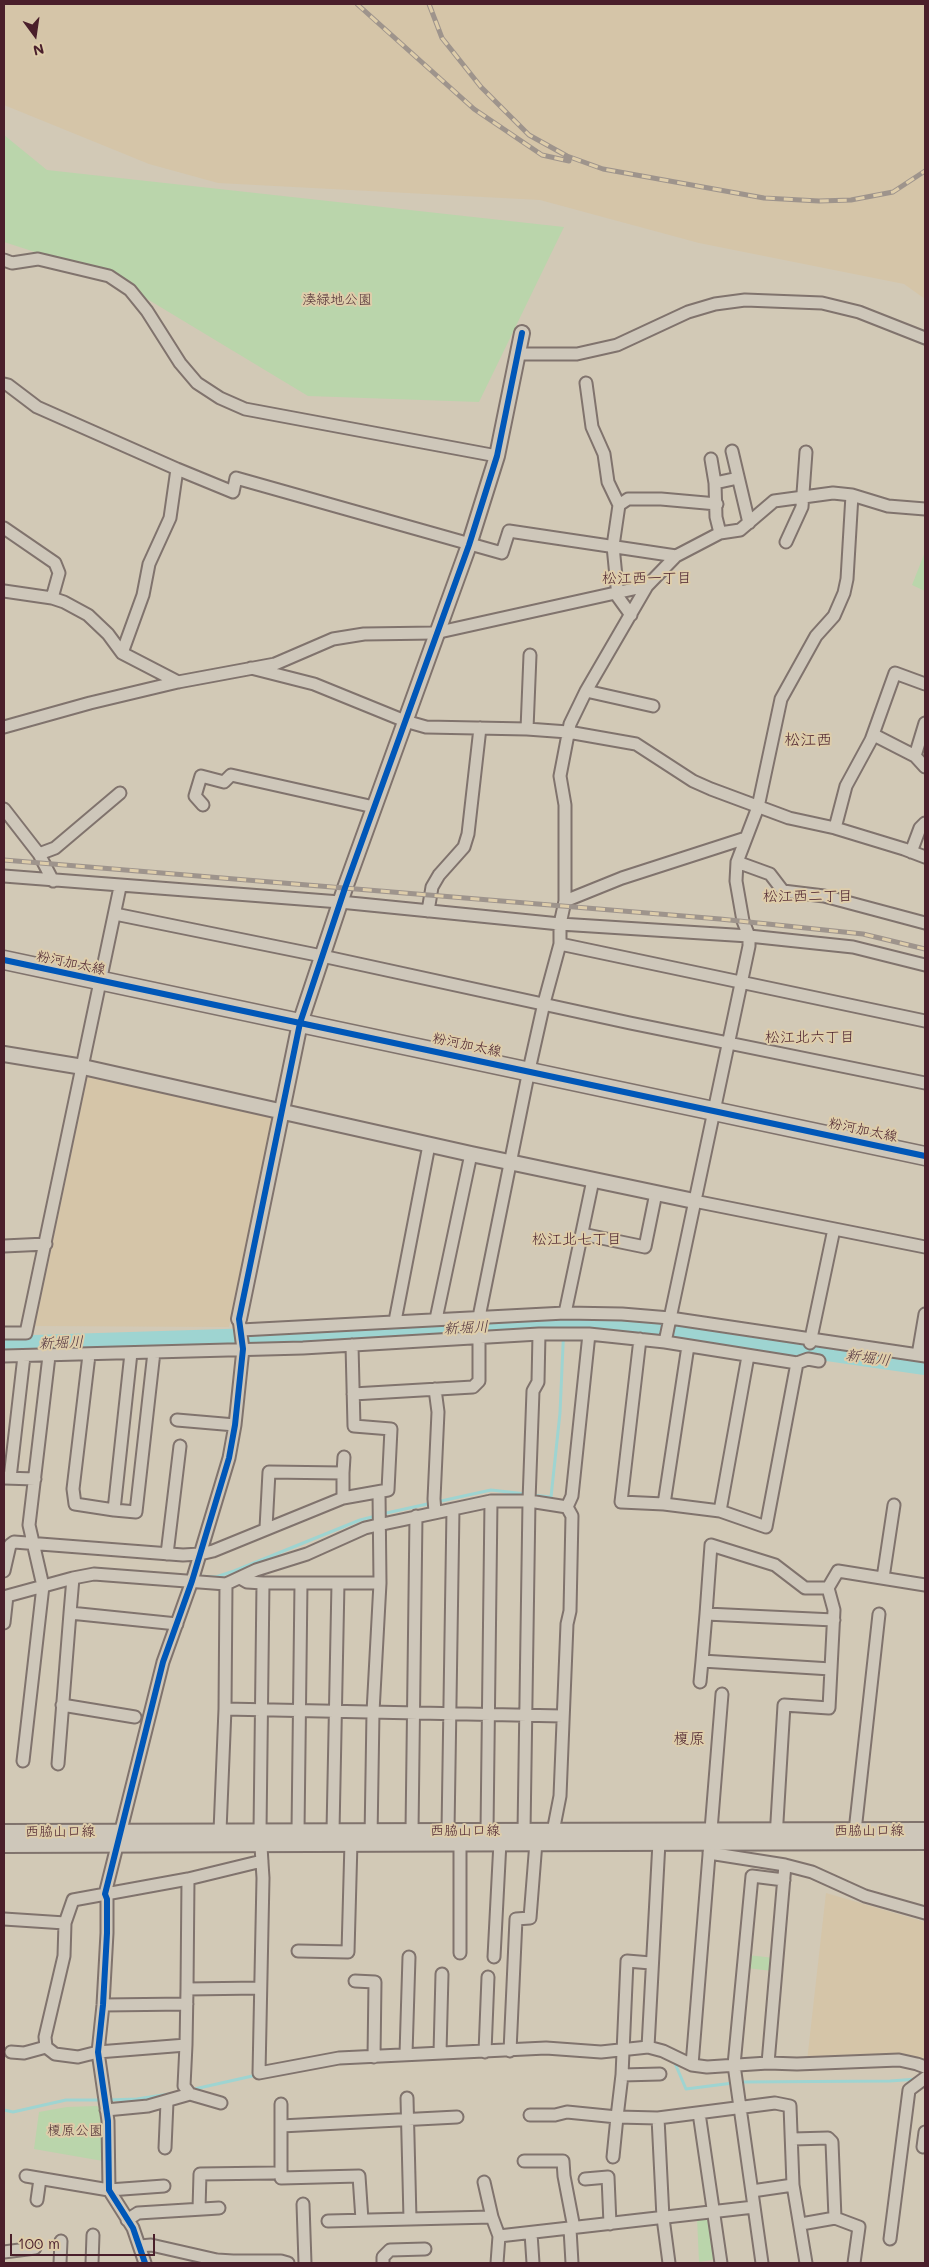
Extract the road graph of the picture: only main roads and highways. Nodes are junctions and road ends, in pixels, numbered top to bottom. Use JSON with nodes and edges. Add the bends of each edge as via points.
{"nodes":[{"id":1,"x":4,"y":960,"type":"edge"},
{"id":2,"x":925,"y":1156,"type":"edge"}],
"edges":[{"from":1,"to":2,"type":"main road","name":"粉河加太線"}]}
